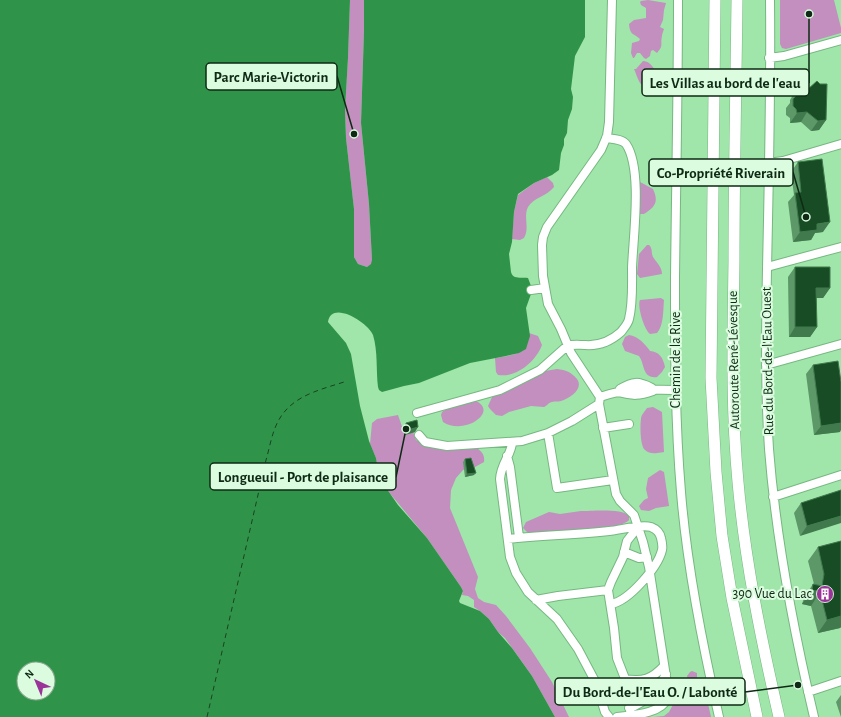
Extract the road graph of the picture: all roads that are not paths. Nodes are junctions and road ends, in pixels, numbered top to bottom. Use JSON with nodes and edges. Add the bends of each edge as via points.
{"nodes":[{"id":1,"x":612,"y":0,"type":"edge"},
{"id":2,"x":678,"y":0,"type":"edge"},
{"id":3,"x":715,"y":0,"type":"edge"},
{"id":4,"x":737,"y":0,"type":"edge"},
{"id":5,"x":770,"y":0,"type":"edge"},
{"id":6,"x":841,"y":40,"type":"edge"},
{"id":7,"x":770,"y":58,"type":"junction"},
{"id":8,"x":606,"y":138,"type":"junction"},
{"id":9,"x":841,"y":144,"type":"edge"},
{"id":10,"x":768,"y":163,"type":"junction"},
{"id":11,"x":841,"y":247,"type":"edge"},
{"id":12,"x":767,"y":267,"type":"junction"},
{"id":13,"x":544,"y":288,"type":"junction"},
{"id":14,"x":531,"y":290,"type":"dead end"},
{"id":15,"x":841,"y":344,"type":"edge"},
{"id":16,"x":567,"y":346,"type":"junction"},
{"id":17,"x":766,"y":365,"type":"junction"},
{"id":18,"x":656,"y":390,"type":"junction"},
{"id":19,"x":675,"y":390,"type":"junction"},
{"id":20,"x":617,"y":391,"type":"junction"},
{"id":21,"x":599,"y":400,"type":"junction"},
{"id":22,"x":417,"y":413,"type":"dead end"},
{"id":23,"x":629,"y":424,"type":"dead end"},
{"id":24,"x":603,"y":428,"type":"junction"},
{"id":25,"x":548,"y":433,"type":"junction"},
{"id":26,"x":419,"y":435,"type":"dead end"},
{"id":27,"x":512,"y":442,"type":"junction"},
{"id":28,"x":507,"y":456,"type":"junction"},
{"id":29,"x":841,"y":475,"type":"edge"},
{"id":30,"x":613,"y":480,"type":"junction"},
{"id":31,"x":773,"y":497,"type":"junction"},
{"id":32,"x":638,"y":527,"type":"junction"},
{"id":33,"x":519,"y":537,"type":"junction"},
{"id":34,"x":508,"y":539,"type":"junction"},
{"id":35,"x":624,"y":552,"type":"junction"},
{"id":36,"x":647,"y":557,"type":"junction"},
{"id":37,"x":650,"y":572,"type":"junction"},
{"id":38,"x":608,"y":590,"type":"junction"},
{"id":39,"x":536,"y":600,"type":"junction"},
{"id":40,"x":611,"y":604,"type":"junction"},
{"id":41,"x":665,"y":670,"type":"junction"},
{"id":42,"x":625,"y":679,"type":"junction"},
{"id":43,"x":841,"y":681,"type":"edge"},
{"id":44,"x":808,"y":692,"type":"junction"},
{"id":45,"x":630,"y":712,"type":"junction"},
{"id":46,"x":609,"y":717,"type":"edge"},
{"id":47,"x":617,"y":717,"type":"edge"},
{"id":48,"x":719,"y":717,"type":"edge"},
{"id":49,"x":757,"y":717,"type":"edge"},
{"id":50,"x":779,"y":717,"type":"edge"},
{"id":51,"x":814,"y":717,"type":"edge"}],
"edges":[{"from":1,"to":8,"type":"street","via":[[609,122]]},
{"from":2,"to":19,"type":"street","name":"Chemin de la Rive"},
{"from":3,"to":49,"type":"highway","name":"Autoroute René-Lévesque","via":[[711,378],[716,472],[731,592]]},
{"from":4,"to":50,"type":"highway","name":"Autoroute René-Lévesque","via":[[732,354],[734,430],[749,568]]},
{"from":5,"to":7,"type":"street","name":"Rue du Bord-de-l'Eau Ouest"},
{"from":6,"to":7,"type":"street"},
{"from":7,"to":10,"type":"street","name":"Rue du Bord-de-l'Eau Ouest"},
{"from":8,"to":13,"type":"street","via":[[601,150],[545,232],[542,245]]},
{"from":8,"to":16,"type":"street","via":[[626,144],[634,170],[635,207],[629,319],[620,333],[606,342]]},
{"from":9,"to":10,"type":"street"},
{"from":10,"to":12,"type":"street","name":"Rue du Bord-de-l'Eau Ouest"},
{"from":11,"to":12,"type":"street"},
{"from":12,"to":17,"type":"street","name":"Rue du Bord-de-l'Eau Ouest"},
{"from":13,"to":14,"type":"street"},
{"from":13,"to":16,"type":"street","via":[[548,304]]},
{"from":15,"to":17,"type":"street"},
{"from":16,"to":21,"type":"street"},
{"from":16,"to":22,"type":"street","via":[[540,370],[500,390]]},
{"from":17,"to":31,"type":"street","name":"Rue du Bord-de-l'Eau Ouest"},
{"from":18,"to":19,"type":"street"},
{"from":18,"to":20,"type":"street","via":[[630,396]]},
{"from":18,"to":20,"type":"street","via":[[641,383],[629,384]]},
{"from":19,"to":48,"type":"street","name":"Chemin de la Rive","via":[[686,543]]},
{"from":20,"to":21,"type":"street"},
{"from":21,"to":24,"type":"street"},
{"from":21,"to":25,"type":"street","via":[[572,421]]},
{"from":23,"to":24,"type":"street"},
{"from":24,"to":30,"type":"street"},
{"from":25,"to":27,"type":"street"},
{"from":25,"to":30,"type":"street","via":[[557,488]]},
{"from":26,"to":27,"type":"street","via":[[425,442],[448,446]]},
{"from":27,"to":28,"type":"street"},
{"from":28,"to":33,"type":"street"},
{"from":28,"to":34,"type":"street","via":[[500,479]]},
{"from":29,"to":31,"type":"street"},
{"from":30,"to":32,"type":"street","via":[[618,498],[634,515]]},
{"from":31,"to":44,"type":"street","name":"Rue du Bord-de-l'Eau Ouest","via":[[785,581]]},
{"from":32,"to":33,"type":"street"},
{"from":32,"to":35,"type":"street","via":[[627,541]]},
{"from":32,"to":36,"type":"street"},
{"from":32,"to":37,"type":"street","via":[[652,528],[660,536],[662,549]]},
{"from":33,"to":34,"type":"street"},
{"from":34,"to":39,"type":"street","via":[[512,565],[528,592]]},
{"from":35,"to":36,"type":"street","via":[[639,558]]},
{"from":35,"to":38,"type":"street"},
{"from":36,"to":37,"type":"street"},
{"from":37,"to":40,"type":"street","via":[[621,600]]},
{"from":37,"to":41,"type":"street"},
{"from":38,"to":39,"type":"street"},
{"from":38,"to":40,"type":"street"},
{"from":39,"to":46,"type":"street","via":[[562,626],[578,649],[596,683]]},
{"from":40,"to":42,"type":"street","via":[[617,658]]},
{"from":41,"to":42,"type":"street","via":[[650,678]]},
{"from":41,"to":45,"type":"street","via":[[661,683]]},
{"from":41,"to":45,"type":"street","via":[[668,693],[663,705],[653,711]]},
{"from":42,"to":45,"type":"street","via":[[631,694]]},
{"from":43,"to":44,"type":"street"},
{"from":44,"to":51,"type":"street","name":"Rue du Bord-de-l'Eau Ouest"},
{"from":45,"to":47,"type":"street"}]}
